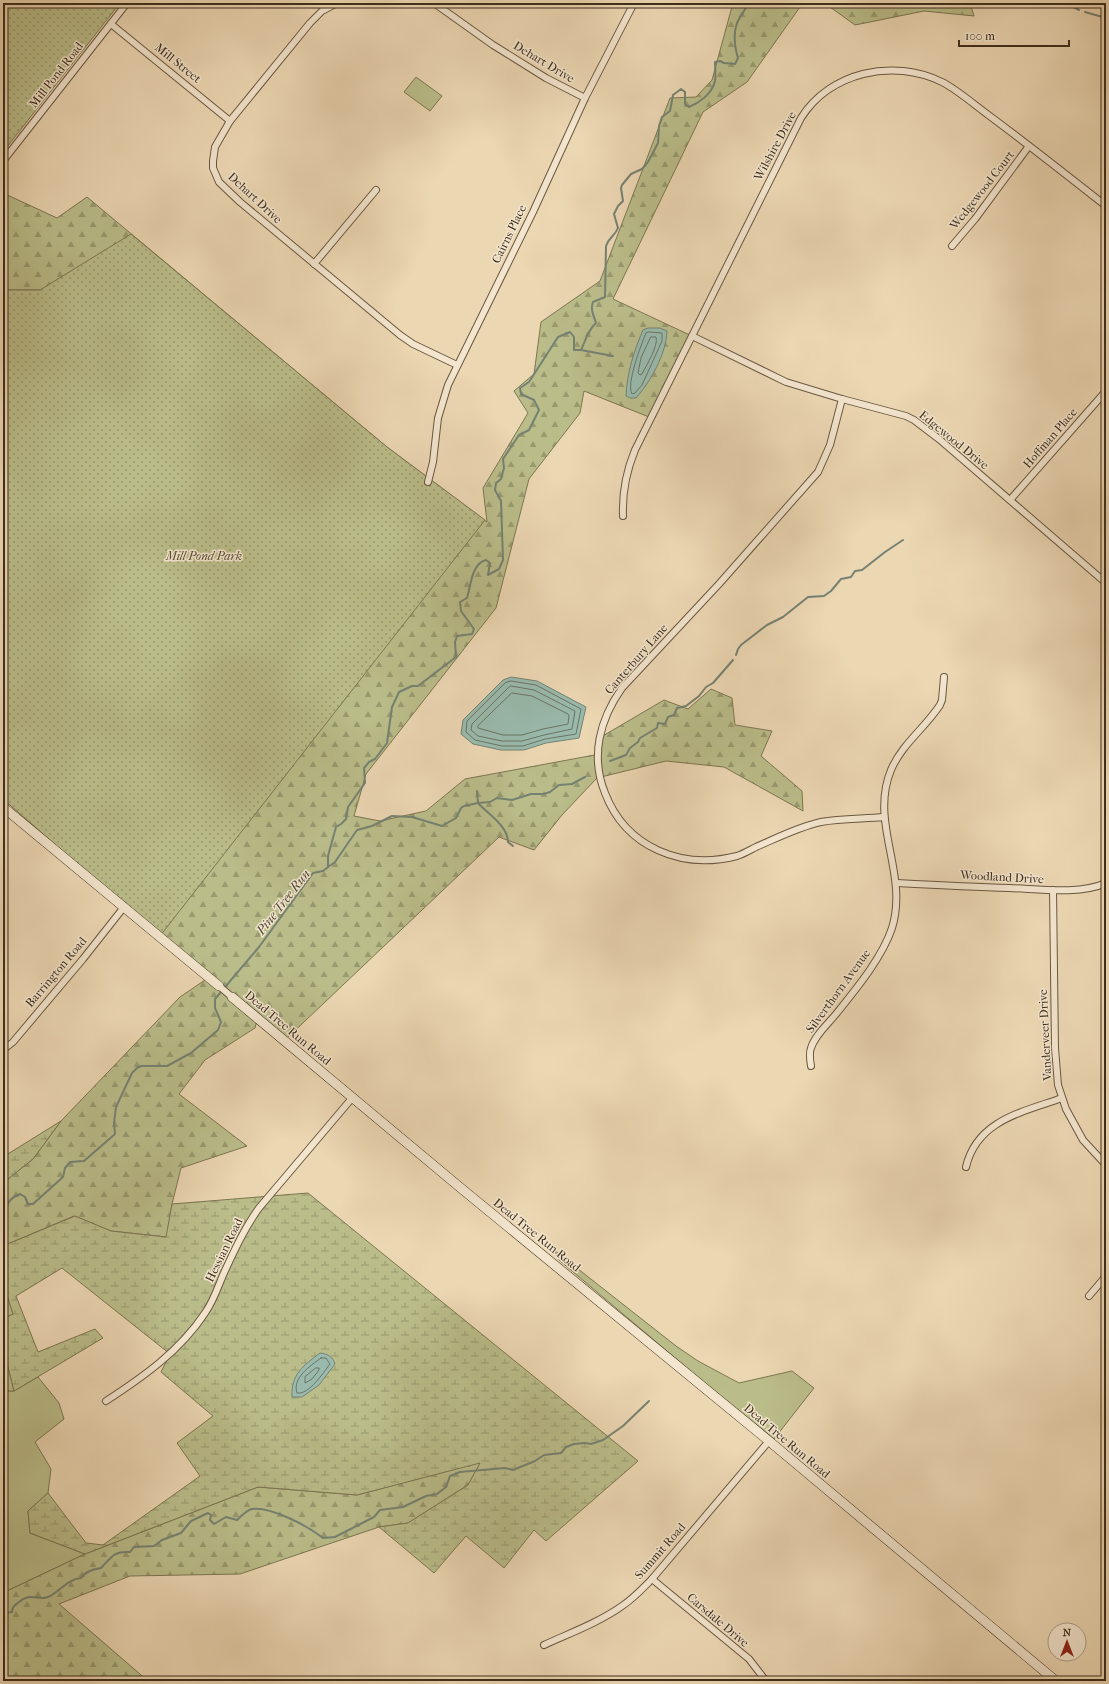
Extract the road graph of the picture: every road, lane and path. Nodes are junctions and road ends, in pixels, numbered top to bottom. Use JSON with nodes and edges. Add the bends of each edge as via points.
{"nodes":[{"id":1,"x":127,"y":3,"type":"edge"},
{"id":2,"x":337,"y":3,"type":"edge"},
{"id":3,"x":434,"y":3,"type":"edge"},
{"id":4,"x":634,"y":3,"type":"edge"},
{"id":5,"x":111,"y":24,"type":"junction"},
{"id":6,"x":586,"y":98,"type":"junction"},
{"id":7,"x":230,"y":120,"type":"junction"},
{"id":8,"x":1029,"y":146,"type":"junction"},
{"id":9,"x":3,"y":161,"type":"edge"},
{"id":10,"x":376,"y":190,"type":"dead end"},
{"id":11,"x":1106,"y":206,"type":"edge"},
{"id":12,"x":952,"y":246,"type":"dead end"},
{"id":13,"x":314,"y":264,"type":"junction"},
{"id":14,"x":692,"y":336,"type":"junction"},
{"id":15,"x":457,"y":365,"type":"junction"},
{"id":16,"x":1106,"y":391,"type":"edge"},
{"id":17,"x":842,"y":399,"type":"junction"},
{"id":18,"x":428,"y":482,"type":"dead end"},
{"id":19,"x":1010,"y":500,"type":"junction"},
{"id":20,"x":623,"y":516,"type":"dead end"},
{"id":21,"x":1106,"y":583,"type":"edge"},
{"id":22,"x":944,"y":677,"type":"dead end"},
{"id":23,"x":3,"y":807,"type":"edge"},
{"id":24,"x":884,"y":817,"type":"junction"},
{"id":25,"x":897,"y":883,"type":"junction"},
{"id":26,"x":1106,"y":884,"type":"edge"},
{"id":27,"x":1053,"y":890,"type":"junction"},
{"id":28,"x":124,"y":907,"type":"junction"},
{"id":29,"x":218,"y":986,"type":"joint"},
{"id":30,"x":232,"y":997,"type":"joint"},
{"id":31,"x":3,"y":1050,"type":"edge"},
{"id":32,"x":811,"y":1066,"type":"dead end"},
{"id":33,"x":353,"y":1097,"type":"junction"},
{"id":34,"x":1062,"y":1098,"type":"junction"},
{"id":35,"x":1106,"y":1165,"type":"edge"},
{"id":36,"x":966,"y":1167,"type":"dead end"},
{"id":37,"x":1106,"y":1276,"type":"edge"},
{"id":38,"x":1089,"y":1296,"type":"dead end"},
{"id":39,"x":106,"y":1402,"type":"dead end"},
{"id":40,"x":769,"y":1441,"type":"junction"},
{"id":41,"x":652,"y":1579,"type":"junction"},
{"id":42,"x":544,"y":1645,"type":"dead end"},
{"id":43,"x":766,"y":1681,"type":"edge"},
{"id":44,"x":1056,"y":1681,"type":"edge"}],
"edges":[{"from":1,"to":5,"type":"street","name":"Mill Pond Road"},
{"from":2,"to":7,"type":"street","name":"Dehart Drive","via":[[322,11],[310,23]]},
{"from":3,"to":6,"type":"street","name":"Dehart Drive","via":[[493,45],[546,78]]},
{"from":4,"to":6,"type":"street","name":"Cairns Place"},
{"from":5,"to":7,"type":"street","name":"Mill Street"},
{"from":5,"to":9,"type":"street","name":"Mill Pond Road"},
{"from":6,"to":15,"type":"street","name":"Cairns Place"},
{"from":7,"to":13,"type":"street","name":"Dehart Drive","via":[[215,147],[213,168],[219,182]]},
{"from":8,"to":11,"type":"street","name":"Wilshire Drive"},
{"from":8,"to":12,"type":"street","name":"Wedgewood Court"},
{"from":8,"to":14,"type":"street","name":"Wilshire Drive","via":[[943,82],[924,75],[878,70],[828,88],[800,118]]},
{"from":10,"to":13,"type":"street"},
{"from":13,"to":15,"type":"street","name":"Dehart Drive","via":[[400,335]]},
{"from":14,"to":17,"type":"street","name":"Edgewood Drive","via":[[786,382]]},
{"from":14,"to":20,"type":"street","name":"Wilshire Drive","via":[[627,469],[622,498]]},
{"from":15,"to":18,"type":"street","name":"Cairns Place","via":[[441,407]]},
{"from":16,"to":19,"type":"street","name":"Hoffman Place"},
{"from":17,"to":19,"type":"street","name":"Edgewood Drive","via":[[914,420]]},
{"from":17,"to":24,"type":"street","name":"Canterbury Lane","via":[[830,445],[818,472],[622,688],[602,723],[598,758],[607,800],[630,832],[649,846],[672,856],[703,860],[738,855],[800,828],[821,822]]},
{"from":19,"to":21,"type":"street","name":"Edgewood Drive"},
{"from":22,"to":24,"type":"street","name":"Silverthorn Avenue","via":[[940,705],[902,750],[890,771]]},
{"from":23,"to":28,"type":"street","name":"Dead Tree Run Road"},
{"from":24,"to":25,"type":"street","name":"Silverthorn Avenue"},
{"from":25,"to":27,"type":"street","name":"Woodland Drive"},
{"from":25,"to":32,"type":"street","name":"Silverthorn Avenue","via":[[892,927],[887,939],[853,992],[814,1042],[810,1053]]},
{"from":26,"to":27,"type":"street","name":"Woodland Drive","via":[[1096,888]]},
{"from":27,"to":34,"type":"street","name":"Vanderveer Drive","via":[[1055,1048],[1058,1085]]},
{"from":28,"to":29,"type":"street","name":"Dead Tree Run Road"},
{"from":28,"to":31,"type":"street","name":"Barrington Road","via":[[13,1042]]},
{"from":29,"to":30,"type":"street","name":"Dead Tree Run Road"},
{"from":30,"to":33,"type":"street","name":"Dead Tree Run Road"},
{"from":33,"to":39,"type":"street","name":"Hessian Road","via":[[248,1224],[206,1312],[196,1326],[174,1351],[143,1377]]},
{"from":33,"to":40,"type":"street","name":"Dead Tree Run Road"},
{"from":34,"to":35,"type":"street","name":"Vanderveer Drive","via":[[1083,1140]]},
{"from":34,"to":36,"type":"street","via":[[996,1124],[975,1145]]},
{"from":37,"to":38,"type":"street"},
{"from":40,"to":41,"type":"street","name":"Summit Road"},
{"from":40,"to":44,"type":"street","name":"Dead Tree Run Road"},
{"from":41,"to":42,"type":"street","name":"Summit Road","via":[[622,1606],[591,1624]]},
{"from":41,"to":43,"type":"street","name":"Carsdale Drive","via":[[749,1660]]}]}
